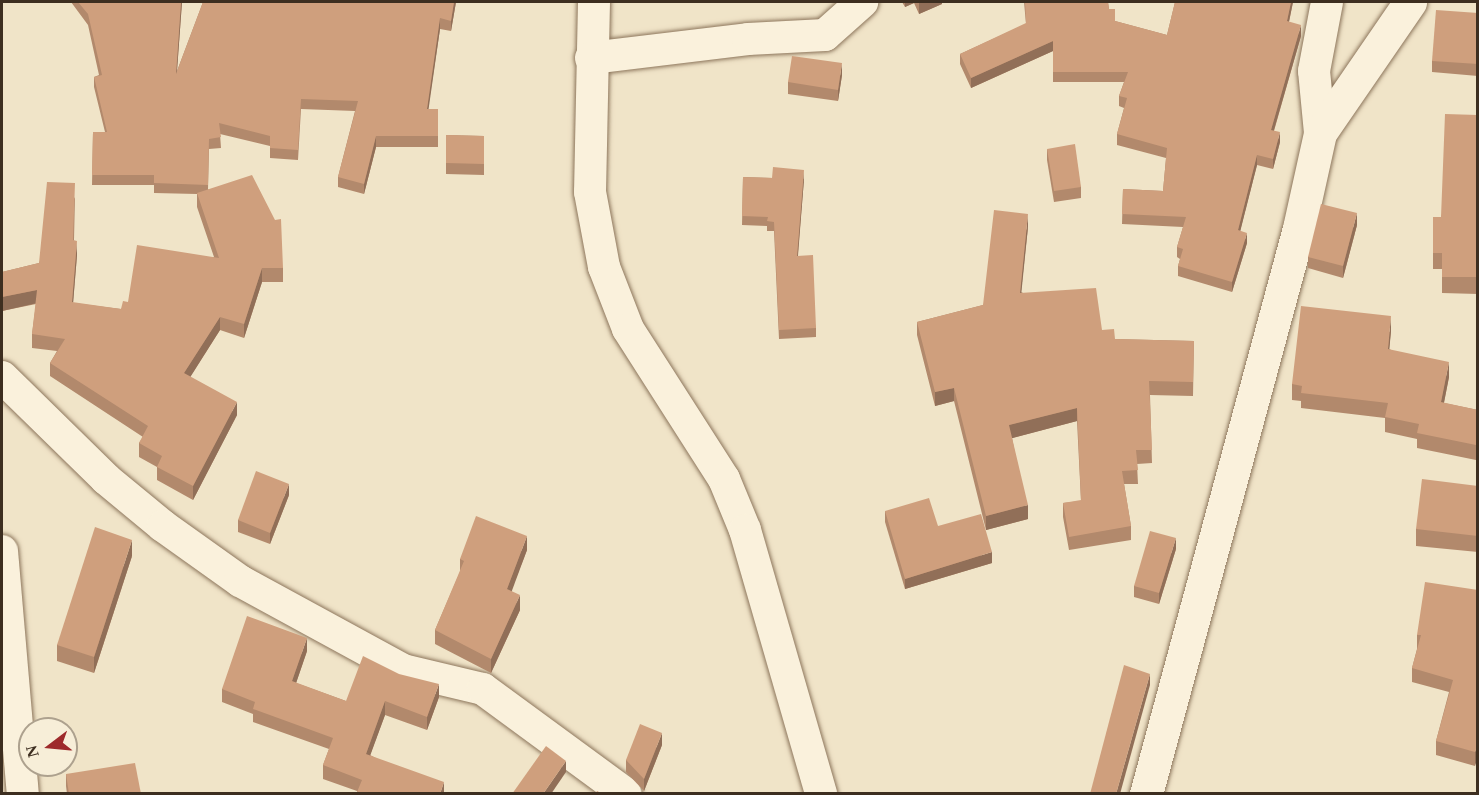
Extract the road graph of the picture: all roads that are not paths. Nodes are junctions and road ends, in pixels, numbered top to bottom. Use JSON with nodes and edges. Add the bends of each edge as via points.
{"nodes":[{"id":1,"x":594,"y":2,"type":"edge"},
{"id":2,"x":862,"y":2,"type":"edge"},
{"id":3,"x":1327,"y":2,"type":"edge"},
{"id":4,"x":1410,"y":2,"type":"edge"},
{"id":5,"x":591,"y":58,"type":"junction"},
{"id":6,"x":1320,"y":133,"type":"junction"},
{"id":7,"x":2,"y":377,"type":"edge"},
{"id":8,"x":2,"y":550,"type":"edge"},
{"id":9,"x":23,"y":794,"type":"edge"},
{"id":10,"x":626,"y":794,"type":"edge"},
{"id":11,"x":821,"y":794,"type":"edge"},
{"id":12,"x":1146,"y":794,"type":"edge"}],
"edges":[{"from":1,"to":5,"type":"street"},
{"from":2,"to":5,"type":"street","via":[[825,35],[748,39]]},
{"from":3,"to":6,"type":"street","via":[[1314,71]]},
{"from":4,"to":6,"type":"street"},
{"from":5,"to":11,"type":"street","via":[[590,192],[604,267],[628,329],[724,478],[745,530]]},
{"from":6,"to":12,"type":"street","via":[[1299,228]]},
{"from":7,"to":10,"type":"street","via":[[106,479],[240,581],[403,669],[483,689]]},
{"from":8,"to":9,"type":"street"}]}
